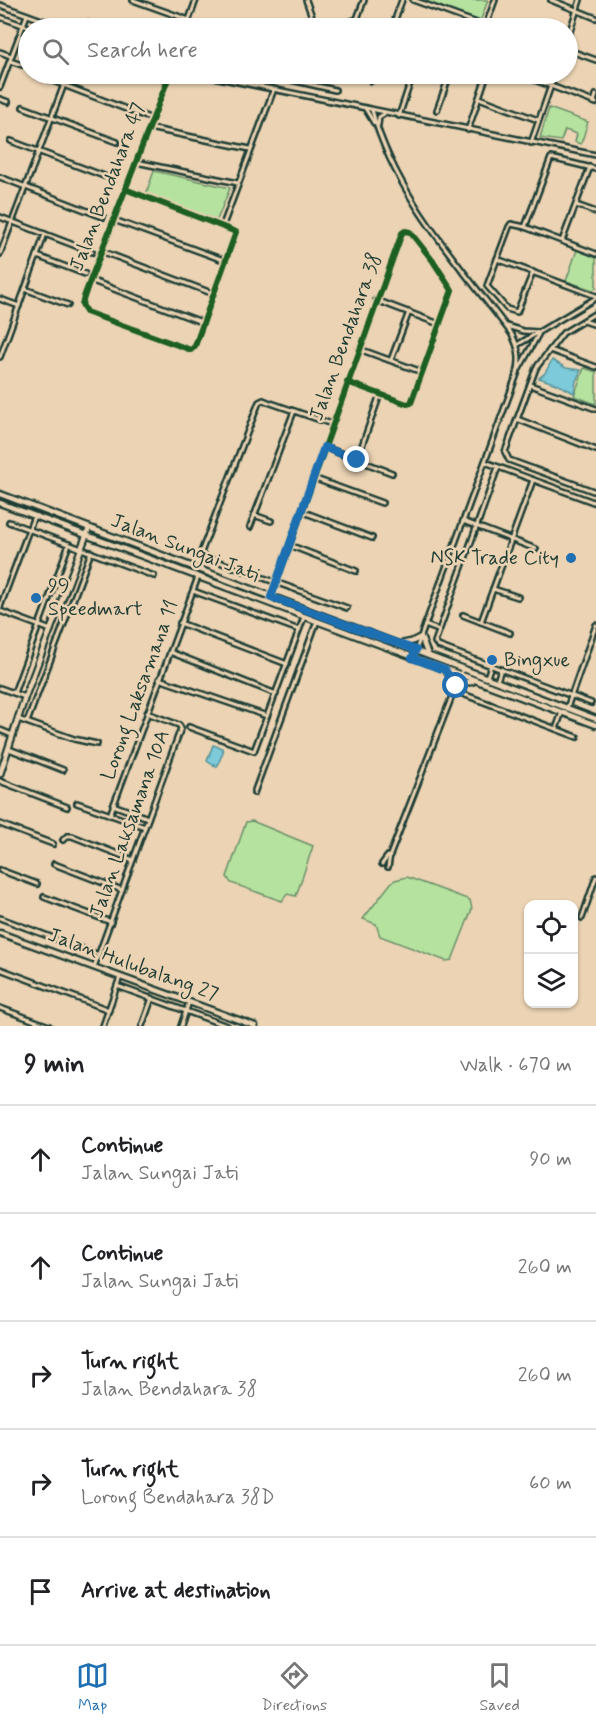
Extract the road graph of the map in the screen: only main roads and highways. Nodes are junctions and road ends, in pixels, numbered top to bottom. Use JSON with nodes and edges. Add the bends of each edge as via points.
{"nodes":[{"id":1,"x":0,"y":494,"type":"edge"},
{"id":2,"x":0,"y":503,"type":"edge"},
{"id":3,"x":89,"y":528,"type":"junction"},
{"id":4,"x":74,"y":530,"type":"junction"},
{"id":5,"x":87,"y":535,"type":"junction"},
{"id":6,"x":97,"y":538,"type":"junction"},
{"id":7,"x":82,"y":548,"type":"junction"},
{"id":8,"x":399,"y":644,"type":"junction"},
{"id":9,"x":428,"y":655,"type":"junction"},
{"id":10,"x":445,"y":670,"type":"junction"},
{"id":11,"x":484,"y":684,"type":"junction"},
{"id":12,"x":596,"y":719,"type":"edge"},
{"id":13,"x":596,"y":725,"type":"edge"},
{"id":14,"x":2,"y":764,"type":"edge"},
{"id":15,"x":0,"y":774,"type":"edge"},
{"id":16,"x":0,"y":933,"type":"edge"},
{"id":17,"x":255,"y":1026,"type":"edge"}],
"edges":[{"from":1,"to":3,"type":"main road","name":"Jalan Sungai Jati"},
{"from":2,"to":4,"type":"main road","name":"Jalan Sungai Jati"},
{"from":3,"to":5,"type":"main road"},
{"from":3,"to":8,"type":"main road","name":"Jalan Sungai Jati"},
{"from":4,"to":5,"type":"main road","name":"Jalan Sungai Jati"},
{"from":4,"to":7,"type":"main road","via":[[80,536]]},
{"from":5,"to":6,"type":"main road","name":"Jalan Sungai Jati"},
{"from":5,"to":7,"type":"main road"},
{"from":6,"to":7,"type":"main road","via":[[88,540]]},
{"from":6,"to":10,"type":"main road","name":"Jalan Sungai Jati"},
{"from":7,"to":14,"type":"main road"},
{"from":8,"to":9,"type":"main road","name":"Jalan Sungai Jati"},
{"from":8,"to":9,"type":"main road","via":[[421,637]]},
{"from":9,"to":12,"type":"main road","name":"Jalan Sungai Jati"},
{"from":10,"to":11,"type":"main road","name":"Jalan Sungai Jati"},
{"from":10,"to":11,"type":"main road","via":[[456,687],[466,681]]},
{"from":11,"to":13,"type":"main road","name":"Jalan Sungai Jati"},
{"from":14,"to":15,"type":"main road"},
{"from":16,"to":17,"type":"main road","name":"Jalan Hulubalang 27"}]}
